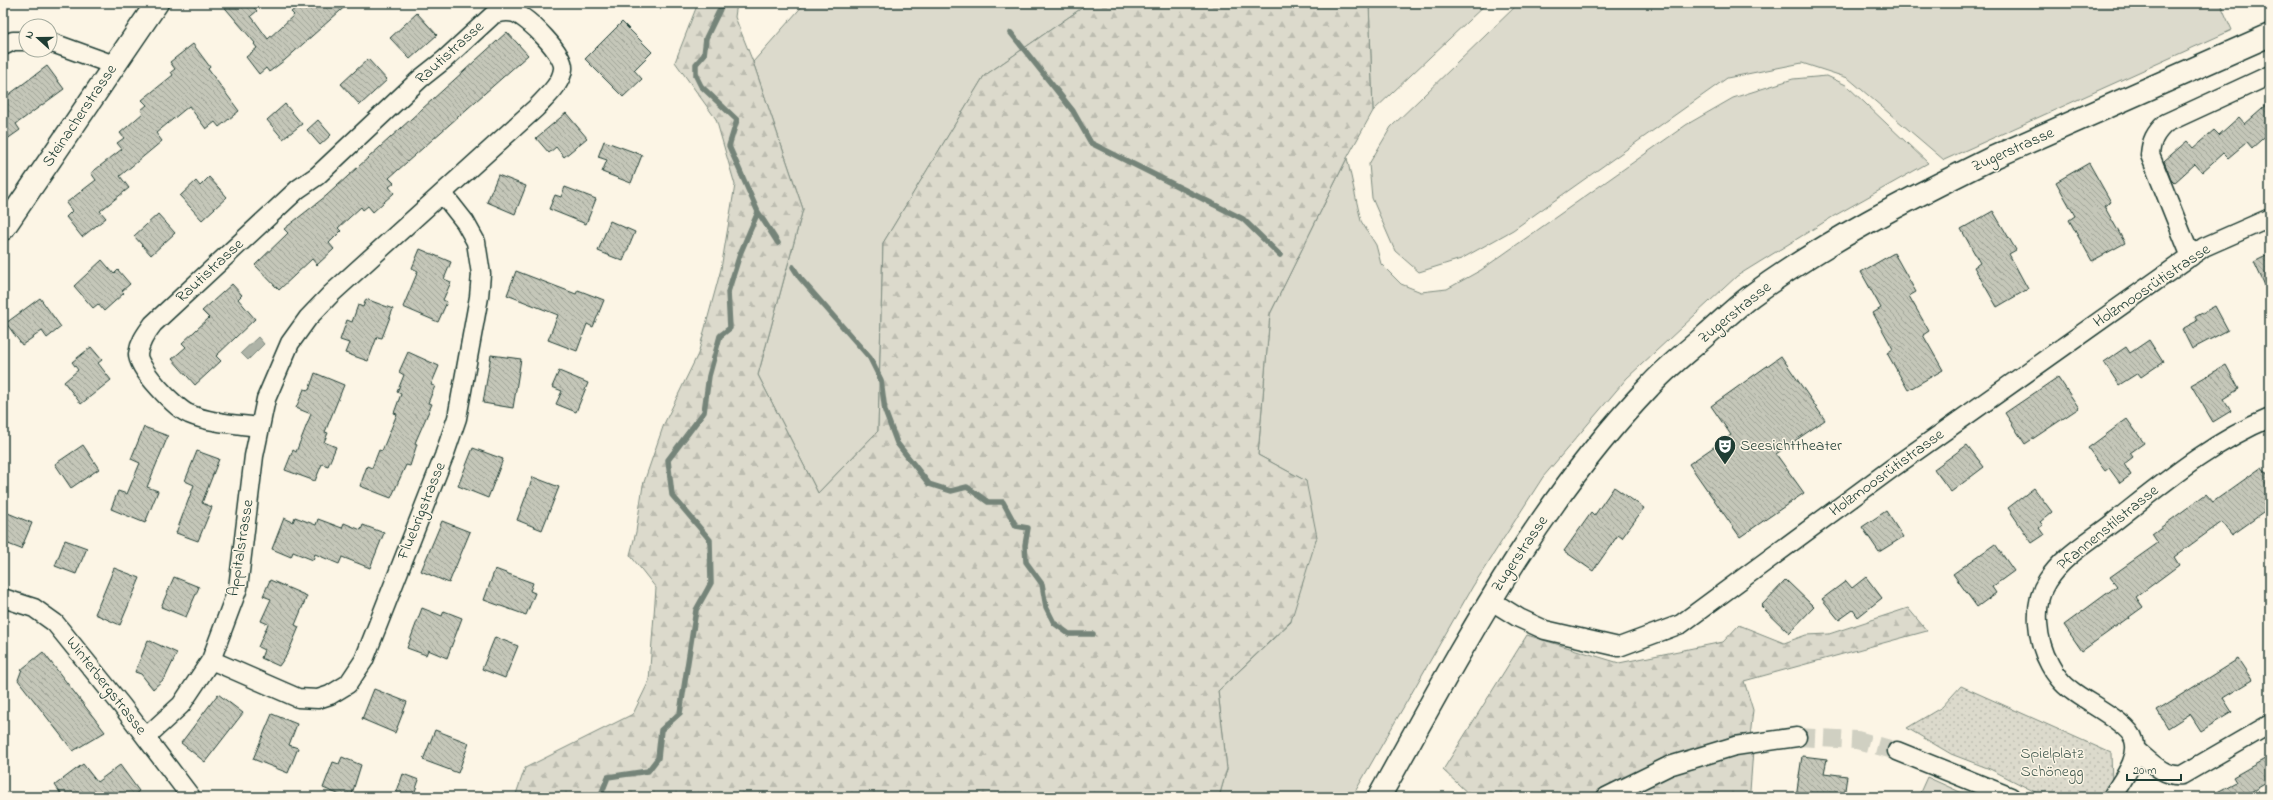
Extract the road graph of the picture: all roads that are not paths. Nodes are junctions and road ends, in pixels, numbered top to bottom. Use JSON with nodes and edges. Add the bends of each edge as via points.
{"nodes":[{"id":1,"x":156,"y":3,"type":"edge"},
{"id":2,"x":2270,"y":35,"type":"edge"},
{"id":3,"x":18,"y":41,"type":"edge"},
{"id":4,"x":58,"y":45,"type":"edge"},
{"id":5,"x":3,"y":46,"type":"edge"},
{"id":6,"x":114,"y":65,"type":"junction"},
{"id":7,"x":2270,"y":75,"type":"edge"},
{"id":8,"x":443,"y":194,"type":"junction"},
{"id":9,"x":2270,"y":218,"type":"edge"},
{"id":10,"x":3,"y":229,"type":"edge"},
{"id":11,"x":2191,"y":257,"type":"junction"},
{"id":12,"x":2270,"y":418,"type":"edge"},
{"id":13,"x":259,"y":427,"type":"junction"},
{"id":14,"x":3,"y":598,"type":"edge"},
{"id":15,"x":1490,"y":600,"type":"junction"},
{"id":16,"x":211,"y":660,"type":"junction"},
{"id":17,"x":2270,"y":724,"type":"edge"},
{"id":18,"x":146,"y":737,"type":"junction"},
{"id":19,"x":1797,"y":737,"type":"tunnel mouth"},
{"id":20,"x":2136,"y":750,"type":"junction"},
{"id":21,"x":1897,"y":751,"type":"tunnel mouth"},
{"id":22,"x":191,"y":797,"type":"edge"},
{"id":23,"x":1379,"y":797,"type":"edge"},
{"id":24,"x":1606,"y":797,"type":"edge"},
{"id":25,"x":2012,"y":797,"type":"edge"},
{"id":26,"x":2112,"y":797,"type":"edge"}],
"edges":[{"from":1,"to":6,"type":"main road","name":"Steinacherstrasse"},
{"from":2,"to":15,"type":"main road","name":"Zugerstrasse","via":[[1953,177],[1856,228],[1750,297],[1650,386],[1606,434],[1558,496]]},
{"from":3,"to":5,"type":"street"},
{"from":4,"to":6,"type":"street"},
{"from":6,"to":10,"type":"main road","name":"Steinacherstrasse"},
{"from":7,"to":11,"type":"street","via":[[2166,123],[2157,131],[2151,143],[2150,155]]},
{"from":8,"to":13,"type":"street","name":"Rautistrasse","via":[[330,294],[308,318],[290,343],[276,372]]},
{"from":8,"to":13,"type":"street","name":"Rautistrasse","via":[[536,108],[560,80],[564,68],[561,58],[529,22],[514,13],[504,11],[494,14],[420,79],[317,176],[293,194],[153,324],[142,339],[138,355],[141,364],[176,406],[187,414],[201,419]]},
{"from":8,"to":16,"type":"street","name":"Fluebrigstrasse","via":[[466,222],[476,242],[481,274],[479,297],[457,418],[364,660],[348,684],[318,699],[298,698]]},
{"from":9,"to":11,"type":"street","name":"Holzmoosrütistrasse","via":[[2204,247]]},
{"from":11,"to":15,"type":"street","name":"Holzmoosrütistrasse","via":[[1891,469],[1681,624],[1619,648],[1545,630]]},
{"from":12,"to":20,"type":"street","name":"Pfannenstilstrasse","via":[[2190,463],[2064,560],[2046,582],[2038,608],[2039,640],[2050,665],[2070,690],[2127,729],[2134,738]]},
{"from":13,"to":16,"type":"street","name":"Appitalstrasse","via":[[238,588]]},
{"from":14,"to":18,"type":"street","name":"Winterbergstrasse","via":[[34,608],[55,623]]},
{"from":15,"to":23,"type":"main road","name":"Zugerstrasse"},
{"from":16,"to":18,"type":"street","name":"Appitalstrasse","via":[[181,705]]},
{"from":17,"to":20,"type":"street","via":[[2182,775],[2173,776],[2165,773]]},
{"from":18,"to":22,"type":"street","name":"Winterbergstrasse"},
{"from":19,"to":24,"type":"street","via":[[1735,746],[1668,766]]},
{"from":20,"to":26,"type":"street"},
{"from":21,"to":25,"type":"street"}]}
